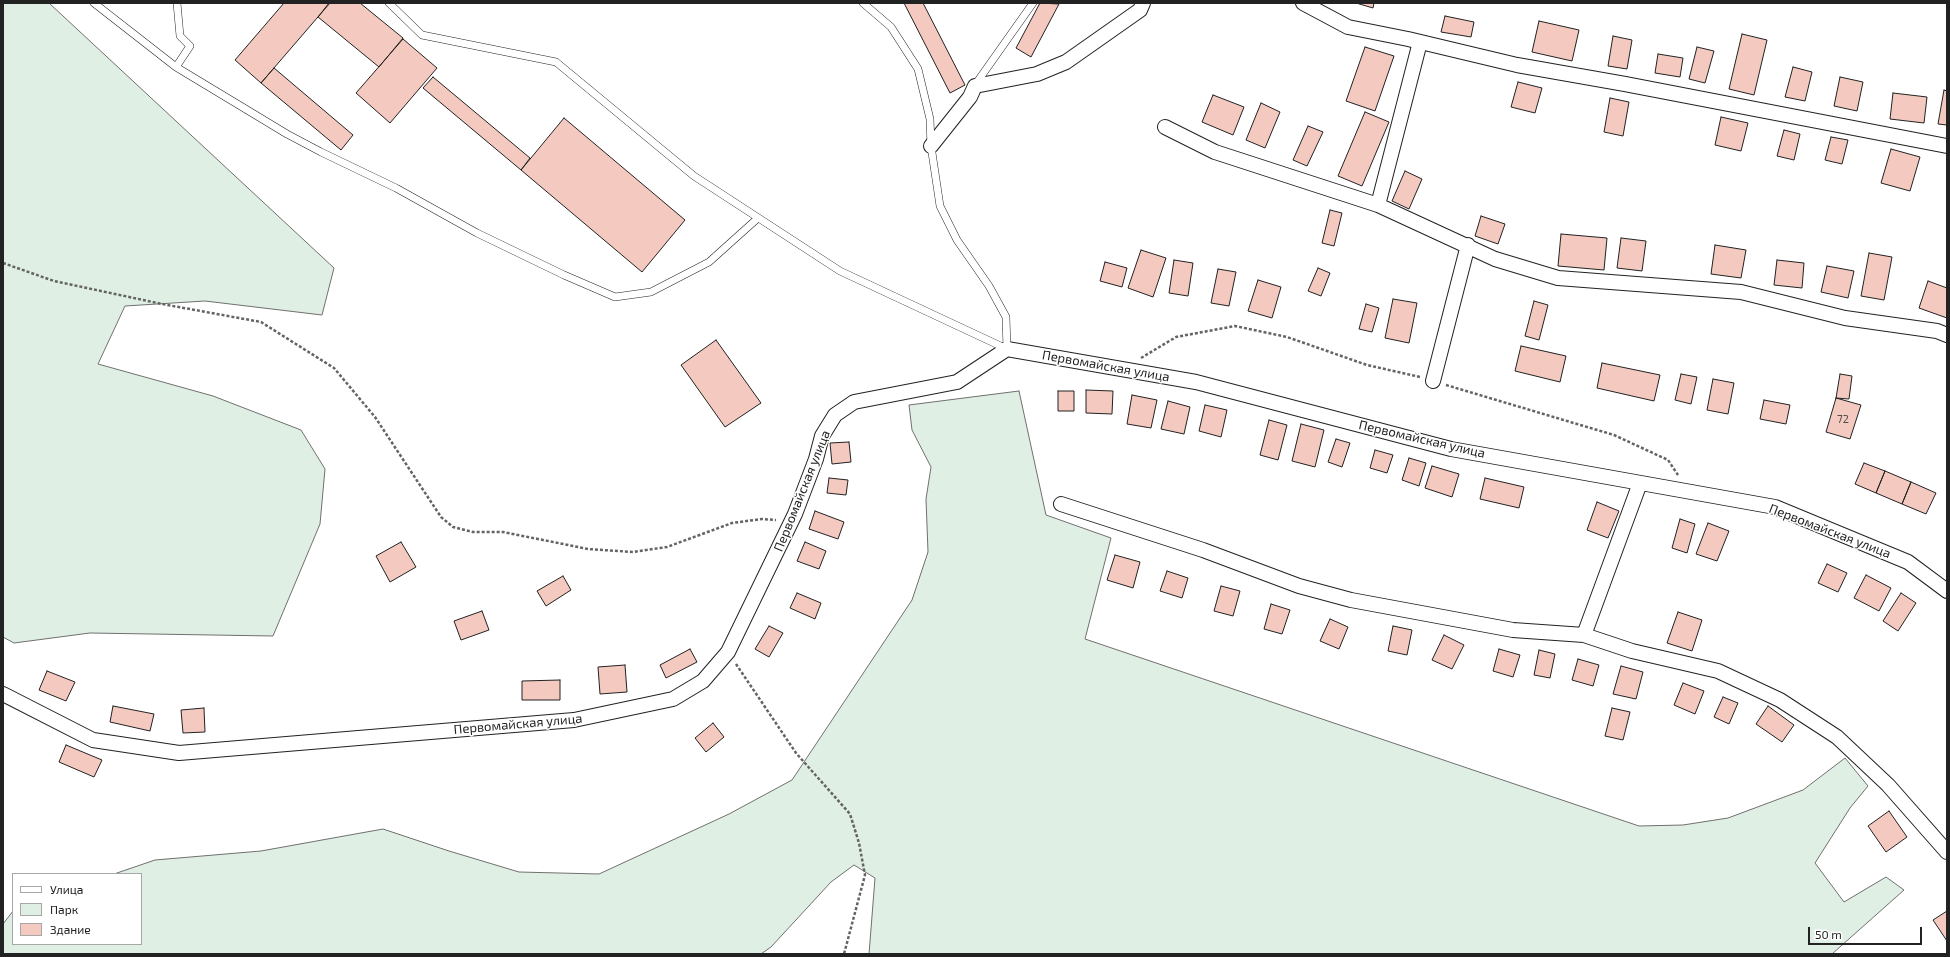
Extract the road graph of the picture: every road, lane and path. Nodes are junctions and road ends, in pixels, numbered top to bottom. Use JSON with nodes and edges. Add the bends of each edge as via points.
{"nodes":[{"id":1,"x":94,"y":3,"type":"edge"},
{"id":2,"x":177,"y":3,"type":"edge"},
{"id":3,"x":389,"y":3,"type":"edge"},
{"id":4,"x":863,"y":3,"type":"edge"},
{"id":5,"x":1033,"y":3,"type":"edge"},
{"id":6,"x":1143,"y":3,"type":"edge"},
{"id":7,"x":1303,"y":3,"type":"edge"},
{"id":8,"x":1420,"y":42,"type":"junction"},
{"id":9,"x":176,"y":67,"type":"junction"},
{"id":10,"x":975,"y":86,"type":"junction"},
{"id":11,"x":1164,"y":127,"type":"dead end"},
{"id":12,"x":931,"y":146,"type":"junction"},
{"id":13,"x":1947,"y":146,"type":"edge"},
{"id":14,"x":1378,"y":205,"type":"junction"},
{"id":15,"x":758,"y":218,"type":"junction"},
{"id":16,"x":1468,"y":245,"type":"junction"},
{"id":17,"x":3,"y":263,"type":"edge"},
{"id":18,"x":1947,"y":335,"type":"edge"},
{"id":19,"x":1007,"y":349,"type":"junction"},
{"id":20,"x":1123,"y":369,"type":"junction"},
{"id":21,"x":1433,"y":381,"type":"junction"},
{"id":22,"x":1640,"y":483,"type":"junction"},
{"id":23,"x":1690,"y":492,"type":"junction"},
{"id":24,"x":1061,"y":504,"type":"dead end"},
{"id":25,"x":791,"y":522,"type":"junction"},
{"id":26,"x":1947,"y":591,"type":"edge"},
{"id":27,"x":1584,"y":635,"type":"junction"},
{"id":28,"x":728,"y":652,"type":"junction"},
{"id":29,"x":3,"y":694,"type":"edge"},
{"id":30,"x":1946,"y":847,"type":"edge"},
{"id":31,"x":844,"y":954,"type":"edge"}],
"edges":[{"from":1,"to":9,"type":"lane"},
{"from":2,"to":9,"type":"lane","via":[[180,36],[190,46]]},
{"from":3,"to":15,"type":"lane","via":[[422,35],[556,62],[694,176]]},
{"from":4,"to":12,"type":"lane","via":[[891,27],[918,69],[930,119]]},
{"from":5,"to":10,"type":"lane"},
{"from":6,"to":10,"type":"street","via":[[1140,10],[1066,62],[1037,74]]},
{"from":7,"to":8,"type":"street","via":[[1348,27]]},
{"from":8,"to":13,"type":"street","via":[[1517,66],[1625,84]]},
{"from":8,"to":14,"type":"street"},
{"from":9,"to":15,"type":"lane","via":[[321,152],[396,188],[477,233],[615,297],[651,292],[709,262]]},
{"from":10,"to":12,"type":"street","via":[[970,97]]},
{"from":11,"to":14,"type":"street","via":[[1215,152]]},
{"from":12,"to":19,"type":"lane","via":[[940,206],[957,240],[989,286],[1006,317]]},
{"from":14,"to":16,"type":"street"},
{"from":15,"to":19,"type":"lane","via":[[840,271]]},
{"from":16,"to":18,"type":"street","via":[[1495,259],[1558,278],[1741,292],[1845,318],[1937,331]]},
{"from":16,"to":21,"type":"street"},
{"from":17,"to":25,"type":"path","via":[[54,281],[261,322],[334,368],[375,417],[441,517],[452,527],[473,532],[503,532],[588,549],[633,552],[667,547],[732,523],[762,519]]},
{"from":19,"to":20,"type":"street","name":"Первомайская улица"},
{"from":19,"to":25,"type":"street","name":"Первомайская улица","via":[[957,382],[854,402],[835,415],[822,436],[816,459]]},
{"from":20,"to":21,"type":"path","via":[[1176,337],[1235,326],[1287,337],[1367,365]]},
{"from":20,"to":22,"type":"street","name":"Первомайская улица","via":[[1196,382],[1451,449]]},
{"from":21,"to":23,"type":"path","via":[[1614,435],[1668,460]]},
{"from":22,"to":23,"type":"street","name":"Первомайская улица"},
{"from":22,"to":27,"type":"street"},
{"from":23,"to":26,"type":"street","name":"Первомайская улица","via":[[1775,507],[1908,562]]},
{"from":24,"to":27,"type":"street","via":[[1203,550],[1299,586],[1350,600],[1513,630]]},
{"from":25,"to":28,"type":"street","name":"Первомайская улица"},
{"from":27,"to":30,"type":"street","via":[[1632,651],[1718,671],[1780,700],[1837,737],[1888,785]]},
{"from":28,"to":29,"type":"street","name":"Первомайская улица","via":[[703,681],[673,699],[574,720],[178,752],[93,740]]},
{"from":28,"to":31,"type":"path","via":[[796,753],[850,814],[865,875]]}]}
